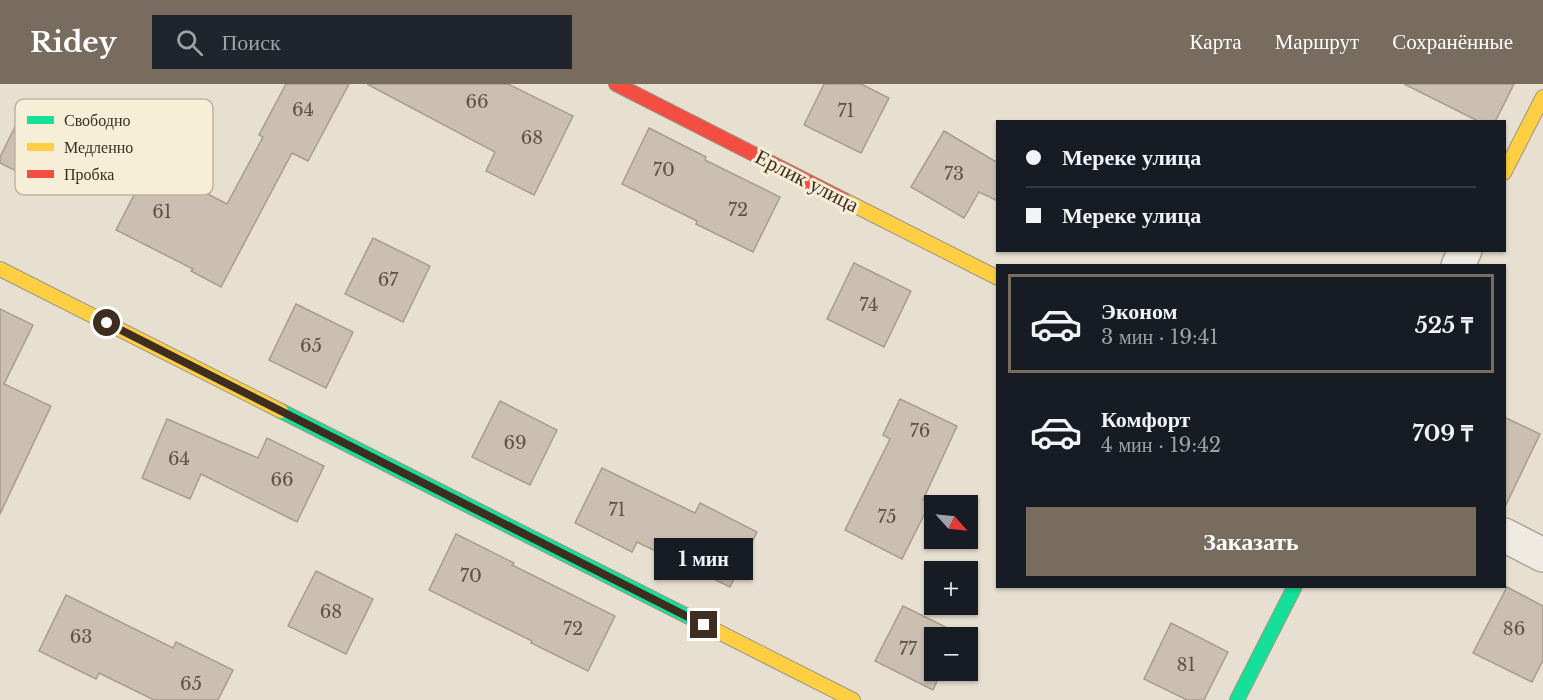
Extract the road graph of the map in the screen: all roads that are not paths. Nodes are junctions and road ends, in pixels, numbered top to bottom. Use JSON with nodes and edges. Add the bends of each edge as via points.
{"nodes":[{"id":1,"x":616,"y":84,"type":"edge"},
{"id":2,"x":1543,"y":97,"type":"edge"},
{"id":3,"x":1506,"y":169,"type":"edge"},
{"id":4,"x":0,"y":269,"type":"edge"},
{"id":5,"x":996,"y":277,"type":"edge"},
{"id":6,"x":1506,"y":537,"type":"edge"},
{"id":7,"x":1543,"y":555,"type":"edge"},
{"id":8,"x":1294,"y":588,"type":"edge"},
{"id":9,"x":853,"y":700,"type":"edge"},
{"id":10,"x":1238,"y":700,"type":"edge"}],
"edges":[{"from":1,"to":5,"type":"street","name":"Ерлик улица"},
{"from":2,"to":3,"type":"street"},
{"from":4,"to":9,"type":"street"},
{"from":6,"to":7,"type":"street"},
{"from":8,"to":10,"type":"street"}]}
